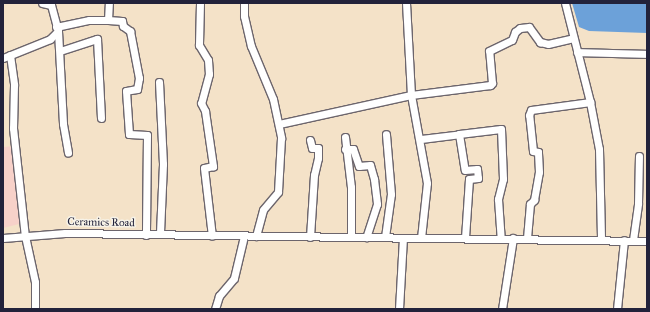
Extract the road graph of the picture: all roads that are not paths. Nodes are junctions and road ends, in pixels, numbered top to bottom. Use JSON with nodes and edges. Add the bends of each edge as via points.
{"nodes":[{"id":1,"x":42,"y":3,"type":"edge"},
{"id":2,"x":109,"y":3,"type":"edge"},
{"id":3,"x":200,"y":3,"type":"edge"},
{"id":4,"x":244,"y":3,"type":"edge"},
{"id":5,"x":406,"y":3,"type":"edge"},
{"id":6,"x":566,"y":3,"type":"edge"},
{"id":7,"x":108,"y":20,"type":"junction"},
{"id":8,"x":57,"y":29,"type":"junction"},
{"id":9,"x":572,"y":38,"type":"junction"},
{"id":10,"x":60,"y":51,"type":"junction"},
{"id":11,"x":577,"y":52,"type":"junction"},
{"id":12,"x":647,"y":54,"type":"edge"},
{"id":13,"x":10,"y":55,"type":"junction"},
{"id":14,"x":3,"y":58,"type":"edge"},
{"id":15,"x":159,"y":82,"type":"dead end"},
{"id":16,"x":411,"y":95,"type":"junction"},
{"id":17,"x":590,"y":102,"type":"junction"},
{"id":18,"x":101,"y":118,"type":"dead end"},
{"id":19,"x":279,"y":124,"type":"junction"},
{"id":20,"x":386,"y":134,"type":"dead end"},
{"id":21,"x":459,"y":134,"type":"junction"},
{"id":22,"x":345,"y":137,"type":"dead end"},
{"id":23,"x":420,"y":139,"type":"junction"},
{"id":24,"x":310,"y":140,"type":"dead end"},
{"id":25,"x":345,"y":149,"type":"junction"},
{"id":26,"x":68,"y":154,"type":"dead end"},
{"id":27,"x":640,"y":156,"type":"dead end"},
{"id":28,"x":160,"y":234,"type":"junction"},
{"id":29,"x":146,"y":235,"type":"junction"},
{"id":30,"x":25,"y":236,"type":"junction"},
{"id":31,"x":212,"y":236,"type":"junction"},
{"id":32,"x":244,"y":236,"type":"junction"},
{"id":33,"x":256,"y":236,"type":"junction"},
{"id":34,"x":310,"y":237,"type":"junction"},
{"id":35,"x":351,"y":237,"type":"junction"},
{"id":36,"x":366,"y":237,"type":"junction"},
{"id":37,"x":385,"y":237,"type":"junction"},
{"id":38,"x":3,"y":238,"type":"edge"},
{"id":39,"x":403,"y":238,"type":"junction"},
{"id":40,"x":421,"y":238,"type":"junction"},
{"id":41,"x":465,"y":238,"type":"junction"},
{"id":42,"x":501,"y":238,"type":"junction"},
{"id":43,"x":513,"y":238,"type":"junction"},
{"id":44,"x":527,"y":238,"type":"junction"},
{"id":45,"x":601,"y":239,"type":"junction"},
{"id":46,"x":624,"y":240,"type":"junction"},
{"id":47,"x":633,"y":240,"type":"junction"},
{"id":48,"x":647,"y":241,"type":"edge"},
{"id":49,"x":35,"y":309,"type":"edge"},
{"id":50,"x":215,"y":309,"type":"edge"},
{"id":51,"x":399,"y":309,"type":"edge"},
{"id":52,"x":502,"y":309,"type":"edge"},
{"id":53,"x":617,"y":309,"type":"edge"}],
"edges":[{"from":1,"to":8,"type":"street","via":[[51,5]]},
{"from":2,"to":7,"type":"street"},
{"from":3,"to":31,"type":"street","via":[[198,45],[208,60],[209,74],[202,103],[213,166],[204,168]]},
{"from":4,"to":19,"type":"street","via":[[244,16],[251,46]]},
{"from":5,"to":16,"type":"street"},
{"from":6,"to":9,"type":"street"},
{"from":7,"to":8,"type":"street","via":[[89,20]]},
{"from":7,"to":29,"type":"street","via":[[122,21],[123,26],[130,31],[135,50],[139,78],[137,89],[126,91],[129,134],[147,135]]},
{"from":8,"to":10,"type":"street"},
{"from":8,"to":13,"type":"street","via":[[50,39]]},
{"from":9,"to":11,"type":"street"},
{"from":9,"to":16,"type":"street","via":[[548,44],[540,42],[529,27],[520,28],[512,40],[489,51],[492,83]]},
{"from":10,"to":18,"type":"street","via":[[97,39]]},
{"from":10,"to":26,"type":"street","via":[[61,100]]},
{"from":11,"to":12,"type":"street"},
{"from":11,"to":17,"type":"street"},
{"from":13,"to":14,"type":"street"},
{"from":13,"to":30,"type":"street","via":[[14,85],[13,128]]},
{"from":15,"to":28,"type":"street","via":[[163,157]]},
{"from":16,"to":19,"type":"street"},
{"from":16,"to":23,"type":"street"},
{"from":17,"to":44,"type":"street","via":[[532,110],[529,115],[533,151],[538,152],[539,172],[534,200],[530,204]]},
{"from":17,"to":45,"type":"street","via":[[599,150]]},
{"from":19,"to":33,"type":"street","via":[[282,145],[278,192],[263,210]]},
{"from":20,"to":37,"type":"street","via":[[391,194]]},
{"from":21,"to":23,"type":"street"},
{"from":21,"to":41,"type":"street","via":[[465,170],[477,169],[478,178],[469,179]]},
{"from":21,"to":42,"type":"street","via":[[501,129],[504,179],[498,199]]},
{"from":22,"to":25,"type":"street"},
{"from":23,"to":40,"type":"street","via":[[427,194]]},
{"from":24,"to":34,"type":"street","via":[[312,148],[318,148],[318,158],[314,175]]},
{"from":25,"to":35,"type":"street","via":[[351,187]]},
{"from":25,"to":36,"type":"street","via":[[353,149],[359,166],[370,166],[374,179],[377,204]]},
{"from":27,"to":47,"type":"street"},
{"from":28,"to":29,"type":"street","name":"Ceramics Road"},
{"from":28,"to":31,"type":"street","name":"Ceramics Road"},
{"from":29,"to":30,"type":"street","name":"Ceramics Road","via":[[65,233]]},
{"from":30,"to":38,"type":"street","name":"Ceramics Road"},
{"from":30,"to":49,"type":"street","via":[[35,282]]},
{"from":31,"to":32,"type":"street","name":"Ceramics Road"},
{"from":32,"to":33,"type":"street","name":"Ceramics Road"},
{"from":32,"to":50,"type":"street","via":[[234,278],[219,296]]},
{"from":33,"to":34,"type":"street","name":"Ceramics Road"},
{"from":34,"to":35,"type":"street","name":"Ceramics Road"},
{"from":35,"to":36,"type":"street","name":"Ceramics Road"},
{"from":36,"to":37,"type":"street","name":"Ceramics Road"},
{"from":37,"to":39,"type":"street","name":"Ceramics Road"},
{"from":39,"to":40,"type":"street","name":"Ceramics Road"},
{"from":39,"to":51,"type":"street"},
{"from":40,"to":41,"type":"street","name":"Ceramics Road"},
{"from":41,"to":42,"type":"street","name":"Ceramics Road"},
{"from":42,"to":43,"type":"street","name":"Ceramics Road"},
{"from":43,"to":44,"type":"street","name":"Ceramics Road"},
{"from":43,"to":52,"type":"street"},
{"from":44,"to":45,"type":"street","name":"Ceramics Road"},
{"from":45,"to":46,"type":"street","name":"Ceramics Road"},
{"from":46,"to":47,"type":"street","name":"Ceramics Road"},
{"from":46,"to":53,"type":"street"},
{"from":47,"to":48,"type":"street","name":"Ceramics Road"}]}
